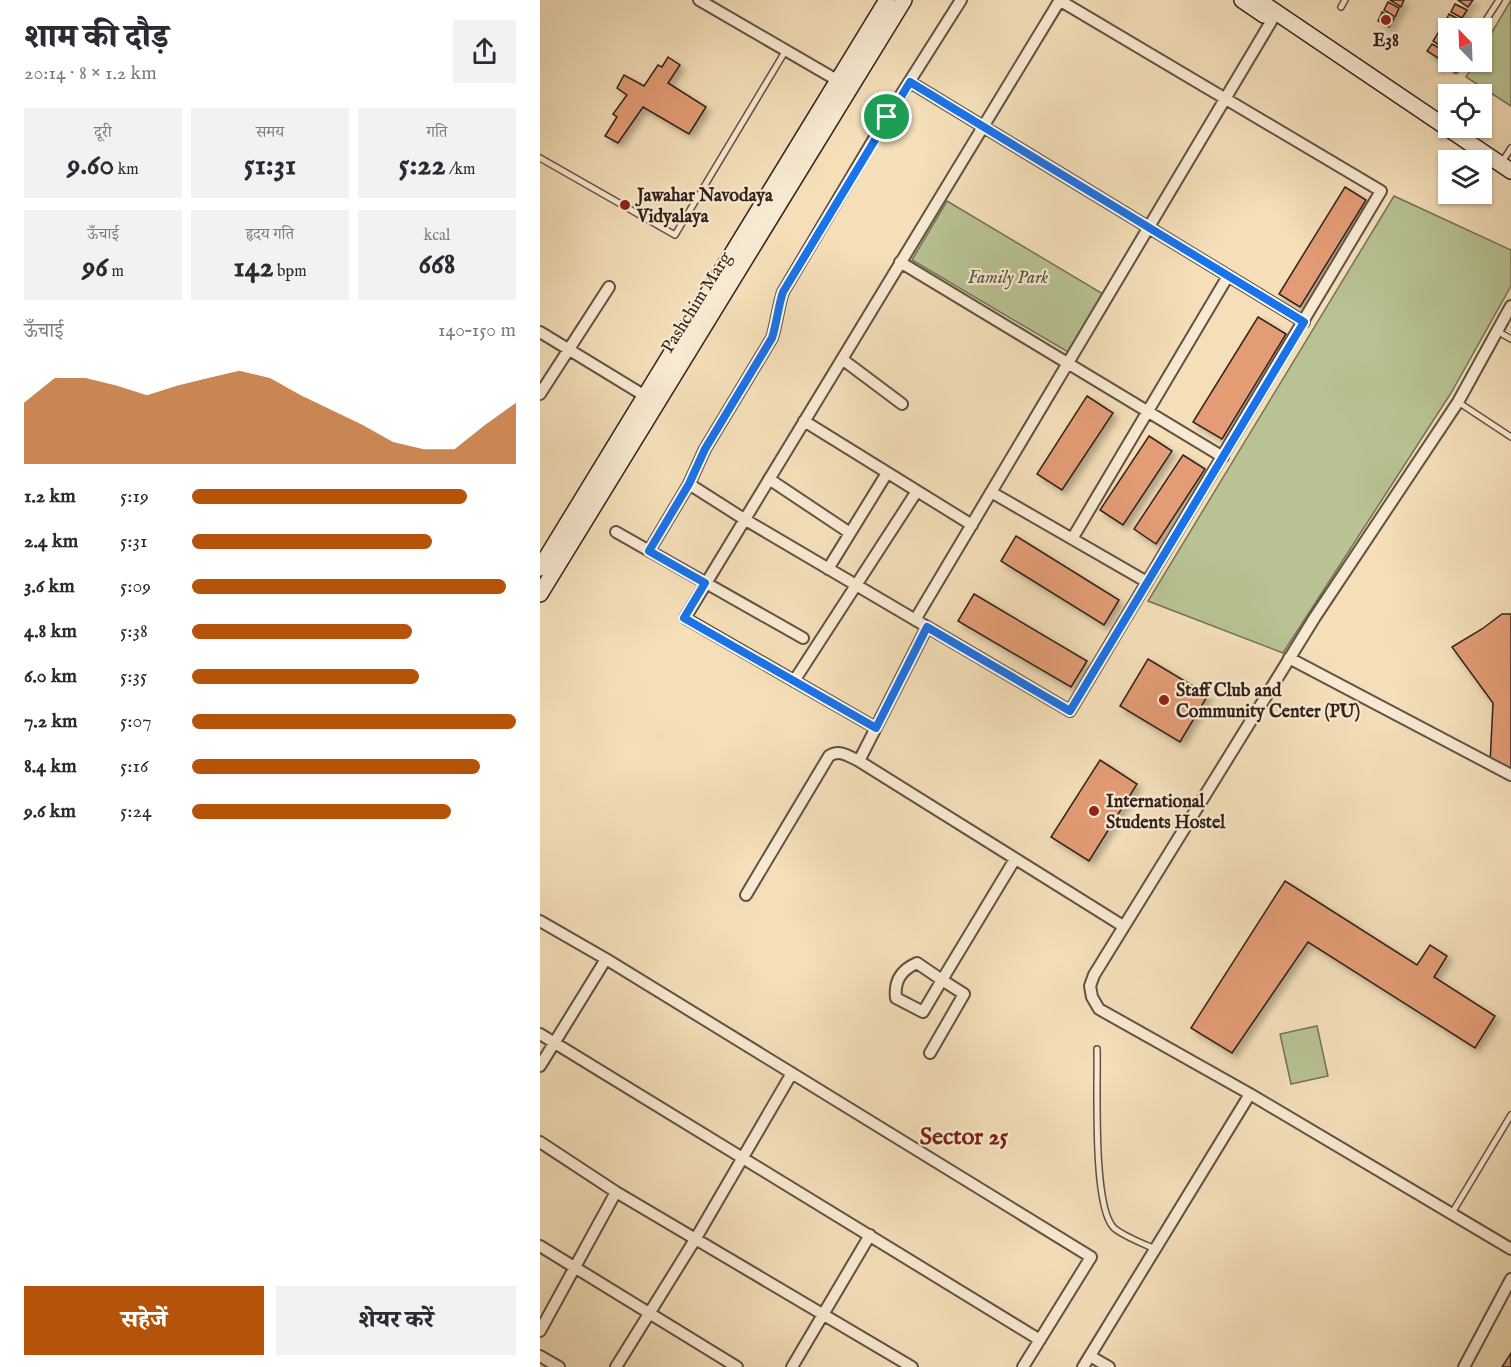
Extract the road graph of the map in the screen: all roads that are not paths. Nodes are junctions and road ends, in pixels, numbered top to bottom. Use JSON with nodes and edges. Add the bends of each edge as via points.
{"nodes":[{"id":1,"x":699,"y":0,"type":"edge"},
{"id":2,"x":887,"y":0,"type":"edge"},
{"id":3,"x":904,"y":0,"type":"edge"},
{"id":4,"x":961,"y":0,"type":"edge"},
{"id":5,"x":1059,"y":0,"type":"edge"},
{"id":6,"x":1242,"y":0,"type":"edge"},
{"id":7,"x":1258,"y":0,"type":"edge"},
{"id":8,"x":1345,"y":0,"type":"edge"},
{"id":9,"x":1498,"y":0,"type":"edge"},
{"id":10,"x":1341,"y":7,"type":"dead end"},
{"id":11,"x":1487,"y":18,"type":"edge"},
{"id":12,"x":1272,"y":20,"type":"junction"},
{"id":13,"x":786,"y":50,"type":"junction"},
{"id":14,"x":910,"y":82,"type":"junction"},
{"id":15,"x":844,"y":84,"type":"junction"},
{"id":16,"x":1225,"y":99,"type":"junction"},
{"id":17,"x":983,"y":126,"type":"junction"},
{"id":18,"x":1511,"y":148,"type":"edge"},
{"id":19,"x":1463,"y":150,"type":"edge"},
{"id":20,"x":540,"y":158,"type":"edge"},
{"id":21,"x":1506,"y":168,"type":"edge"},
{"id":22,"x":1492,"y":171,"type":"edge"},
{"id":23,"x":1511,"y":183,"type":"edge"},
{"id":24,"x":1149,"y":228,"type":"junction"},
{"id":25,"x":900,"y":262,"type":"junction"},
{"id":26,"x":1228,"y":276,"type":"junction"},
{"id":27,"x":609,"y":287,"type":"dead end"},
{"id":28,"x":1511,"y":306,"type":"edge"},
{"id":29,"x":1304,"y":322,"type":"junction"},
{"id":30,"x":1497,"y":331,"type":"junction"},
{"id":31,"x":540,"y":332,"type":"edge"},
{"id":32,"x":1511,"y":339,"type":"edge"},
{"id":33,"x":570,"y":349,"type":"junction"},
{"id":34,"x":842,"y":359,"type":"junction"},
{"id":35,"x":1068,"y":364,"type":"junction"},
{"id":36,"x":540,"y":394,"type":"edge"},
{"id":37,"x":645,"y":396,"type":"junction"},
{"id":38,"x":1458,"y":402,"type":"junction"},
{"id":39,"x":902,"y":404,"type":"dead end"},
{"id":40,"x":1146,"y":411,"type":"junction"},
{"id":41,"x":804,"y":421,"type":"junction"},
{"id":42,"x":1511,"y":437,"type":"edge"},
{"id":43,"x":1223,"y":457,"type":"junction"},
{"id":44,"x":887,"y":473,"type":"junction"},
{"id":45,"x":769,"y":479,"type":"junction"},
{"id":46,"x":689,"y":484,"type":"junction"},
{"id":47,"x":917,"y":491,"type":"junction"},
{"id":48,"x":991,"y":492,"type":"junction"},
{"id":49,"x":744,"y":519,"type":"junction"},
{"id":50,"x":972,"y":525,"type":"junction"},
{"id":51,"x":616,"y":532,"type":"dead end"},
{"id":52,"x":850,"y":533,"type":"junction"},
{"id":53,"x":1072,"y":539,"type":"junction"},
{"id":54,"x":649,"y":551,"type":"junction"},
{"id":55,"x":540,"y":568,"type":"edge"},
{"id":56,"x":828,"y":569,"type":"junction"},
{"id":57,"x":1147,"y":582,"type":"junction"},
{"id":58,"x":705,"y":583,"type":"junction"},
{"id":59,"x":857,"y":586,"type":"junction"},
{"id":60,"x":540,"y":594,"type":"edge"},
{"id":61,"x":915,"y":620,"type":"junction"},
{"id":62,"x":927,"y":627,"type":"junction"},
{"id":63,"x":803,"y":638,"type":"dead end"},
{"id":64,"x":1289,"y":658,"type":"junction"},
{"id":65,"x":794,"y":681,"type":"junction"},
{"id":66,"x":876,"y":728,"type":"junction"},
{"id":67,"x":858,"y":761,"type":"junction"},
{"id":68,"x":1511,"y":775,"type":"edge"},
{"id":69,"x":1015,"y":859,"type":"junction"},
{"id":70,"x":746,"y":896,"type":"dead end"},
{"id":71,"x":540,"y":921,"type":"edge"},
{"id":72,"x":1123,"y":926,"type":"junction"},
{"id":73,"x":606,"y":959,"type":"junction"},
{"id":74,"x":942,"y":980,"type":"junction"},
{"id":75,"x":540,"y":1034,"type":"edge"},
{"id":76,"x":554,"y":1043,"type":"junction"},
{"id":77,"x":1097,"y":1049,"type":"dead end"},
{"id":78,"x":930,"y":1053,"type":"dead end"},
{"id":79,"x":540,"y":1066,"type":"edge"},
{"id":80,"x":792,"y":1073,"type":"junction"},
{"id":81,"x":1250,"y":1094,"type":"junction"},
{"id":82,"x":1511,"y":1115,"type":"edge"},
{"id":83,"x":540,"y":1142,"type":"edge"},
{"id":84,"x":742,"y":1157,"type":"junction"},
{"id":85,"x":616,"y":1192,"type":"junction"},
{"id":86,"x":1452,"y":1213,"type":"junction"},
{"id":87,"x":870,"y":1236,"type":"junction"},
{"id":88,"x":696,"y":1238,"type":"junction"},
{"id":89,"x":540,"y":1246,"type":"edge"},
{"id":90,"x":1511,"y":1249,"type":"edge"},
{"id":91,"x":1155,"y":1250,"type":"junction"},
{"id":92,"x":575,"y":1267,"type":"junction"},
{"id":93,"x":1511,"y":1279,"type":"edge"},
{"id":94,"x":649,"y":1313,"type":"junction"},
{"id":95,"x":823,"y":1314,"type":"junction"},
{"id":96,"x":540,"y":1331,"type":"edge"},
{"id":97,"x":1040,"y":1340,"type":"junction"},
{"id":98,"x":540,"y":1356,"type":"edge"},
{"id":99,"x":1090,"y":1356,"type":"junction"},
{"id":100,"x":559,"y":1367,"type":"edge"},
{"id":101,"x":616,"y":1367,"type":"edge"},
{"id":102,"x":737,"y":1367,"type":"edge"},
{"id":103,"x":792,"y":1367,"type":"edge"},
{"id":104,"x":912,"y":1367,"type":"edge"},
{"id":105,"x":1023,"y":1367,"type":"edge"},
{"id":106,"x":1083,"y":1367,"type":"edge"},
{"id":107,"x":1109,"y":1367,"type":"edge"},
{"id":108,"x":1464,"y":1367,"type":"edge"}],
"edges":[{"from":1,"to":13,"type":"street"},
{"from":2,"to":15,"type":"main road"},
{"from":3,"to":15,"type":"main road","name":"Pashchim Marg"},
{"from":4,"to":14,"type":"street"},
{"from":5,"to":16,"type":"street"},
{"from":5,"to":17,"type":"street"},
{"from":6,"to":12,"type":"main road"},
{"from":7,"to":21,"type":"main road"},
{"from":8,"to":10,"type":"lane"},
{"from":9,"to":11,"type":"lane"},
{"from":12,"to":16,"type":"street"},
{"from":12,"to":19,"type":"main road"},
{"from":13,"to":15,"type":"street"},
{"from":13,"to":20,"type":"lane","via":[[675,235]]},
{"from":14,"to":17,"type":"street"},
{"from":14,"to":46,"type":"street","via":[[783,292],[772,338],[705,449]]},
{"from":15,"to":37,"type":"main road"},
{"from":15,"to":60,"type":"main road","name":"Pashchim Marg"},
{"from":16,"to":24,"type":"street"},
{"from":16,"to":29,"type":"street","via":[[1381,191]]},
{"from":17,"to":24,"type":"street"},
{"from":17,"to":25,"type":"street"},
{"from":18,"to":21,"type":"lane"},
{"from":22,"to":23,"type":"main road"},
{"from":24,"to":26,"type":"street"},
{"from":24,"to":35,"type":"street"},
{"from":25,"to":34,"type":"street"},
{"from":25,"to":35,"type":"street"},
{"from":26,"to":29,"type":"street"},
{"from":26,"to":40,"type":"street"},
{"from":27,"to":33,"type":"street"},
{"from":28,"to":30,"type":"street"},
{"from":29,"to":43,"type":"street"},
{"from":30,"to":32,"type":"lane"},
{"from":30,"to":38,"type":"street"},
{"from":31,"to":33,"type":"street"},
{"from":33,"to":36,"type":"street"},
{"from":33,"to":37,"type":"street"},
{"from":34,"to":39,"type":"street"},
{"from":34,"to":41,"type":"street"},
{"from":35,"to":40,"type":"street"},
{"from":35,"to":48,"type":"street"},
{"from":37,"to":55,"type":"main road"},
{"from":38,"to":42,"type":"lane"},
{"from":38,"to":64,"type":"street"},
{"from":40,"to":43,"type":"street"},
{"from":40,"to":53,"type":"street"},
{"from":41,"to":44,"type":"street"},
{"from":41,"to":45,"type":"street"},
{"from":43,"to":57,"type":"street"},
{"from":44,"to":47,"type":"street"},
{"from":44,"to":52,"type":"street"},
{"from":45,"to":49,"type":"street"},
{"from":45,"to":52,"type":"street"},
{"from":46,"to":49,"type":"street"},
{"from":46,"to":54,"type":"street"},
{"from":47,"to":50,"type":"street"},
{"from":47,"to":59,"type":"street"},
{"from":48,"to":50,"type":"street"},
{"from":48,"to":53,"type":"street"},
{"from":49,"to":56,"type":"street"},
{"from":49,"to":58,"type":"street"},
{"from":50,"to":61,"type":"street"},
{"from":51,"to":54,"type":"street"},
{"from":52,"to":56,"type":"street"},
{"from":53,"to":57,"type":"street"},
{"from":54,"to":58,"type":"street"},
{"from":56,"to":59,"type":"street"},
{"from":57,"to":62,"type":"street","via":[[1070,711]]},
{"from":58,"to":63,"type":"street"},
{"from":58,"to":65,"type":"street","via":[[684,618]]},
{"from":59,"to":61,"type":"street"},
{"from":59,"to":65,"type":"street"},
{"from":61,"to":62,"type":"street"},
{"from":62,"to":66,"type":"street"},
{"from":64,"to":68,"type":"street"},
{"from":64,"to":72,"type":"street"},
{"from":65,"to":66,"type":"street"},
{"from":66,"to":67,"type":"street"},
{"from":67,"to":69,"type":"street"},
{"from":67,"to":70,"type":"street","via":[[840,752],[829,756]]},
{"from":69,"to":72,"type":"street"},
{"from":69,"to":74,"type":"street"},
{"from":71,"to":73,"type":"street"},
{"from":72,"to":81,"type":"street","via":[[1090,986],[1099,1009]]},
{"from":73,"to":76,"type":"street"},
{"from":73,"to":80,"type":"street"},
{"from":74,"to":74,"type":"street","via":[[923,1012],[896,998],[900,973],[916,963]]},
{"from":74,"to":78,"type":"street","via":[[964,994]]},
{"from":75,"to":76,"type":"street"},
{"from":76,"to":79,"type":"street"},
{"from":76,"to":84,"type":"street"},
{"from":77,"to":91,"type":"lane","via":[[1099,1170],[1106,1214],[1114,1228]]},
{"from":80,"to":84,"type":"street"},
{"from":80,"to":97,"type":"street","via":[[1090,1257]]},
{"from":81,"to":86,"type":"street"},
{"from":81,"to":91,"type":"street"},
{"from":82,"to":86,"type":"lane"},
{"from":83,"to":85,"type":"street"},
{"from":84,"to":87,"type":"street"},
{"from":84,"to":88,"type":"street"},
{"from":85,"to":88,"type":"street"},
{"from":85,"to":92,"type":"street"},
{"from":86,"to":90,"type":"street"},
{"from":87,"to":95,"type":"street"},
{"from":87,"to":97,"type":"street"},
{"from":88,"to":94,"type":"street"},
{"from":88,"to":95,"type":"street"},
{"from":89,"to":92,"type":"street"},
{"from":91,"to":99,"type":"street"},
{"from":92,"to":94,"type":"street"},
{"from":92,"to":96,"type":"street"},
{"from":93,"to":108,"type":"street"},
{"from":94,"to":101,"type":"street"},
{"from":94,"to":102,"type":"street"},
{"from":95,"to":103,"type":"street"},
{"from":95,"to":104,"type":"street"},
{"from":97,"to":105,"type":"street"},
{"from":98,"to":100,"type":"street"},
{"from":99,"to":106,"type":"street"},
{"from":99,"to":107,"type":"street"}]}
